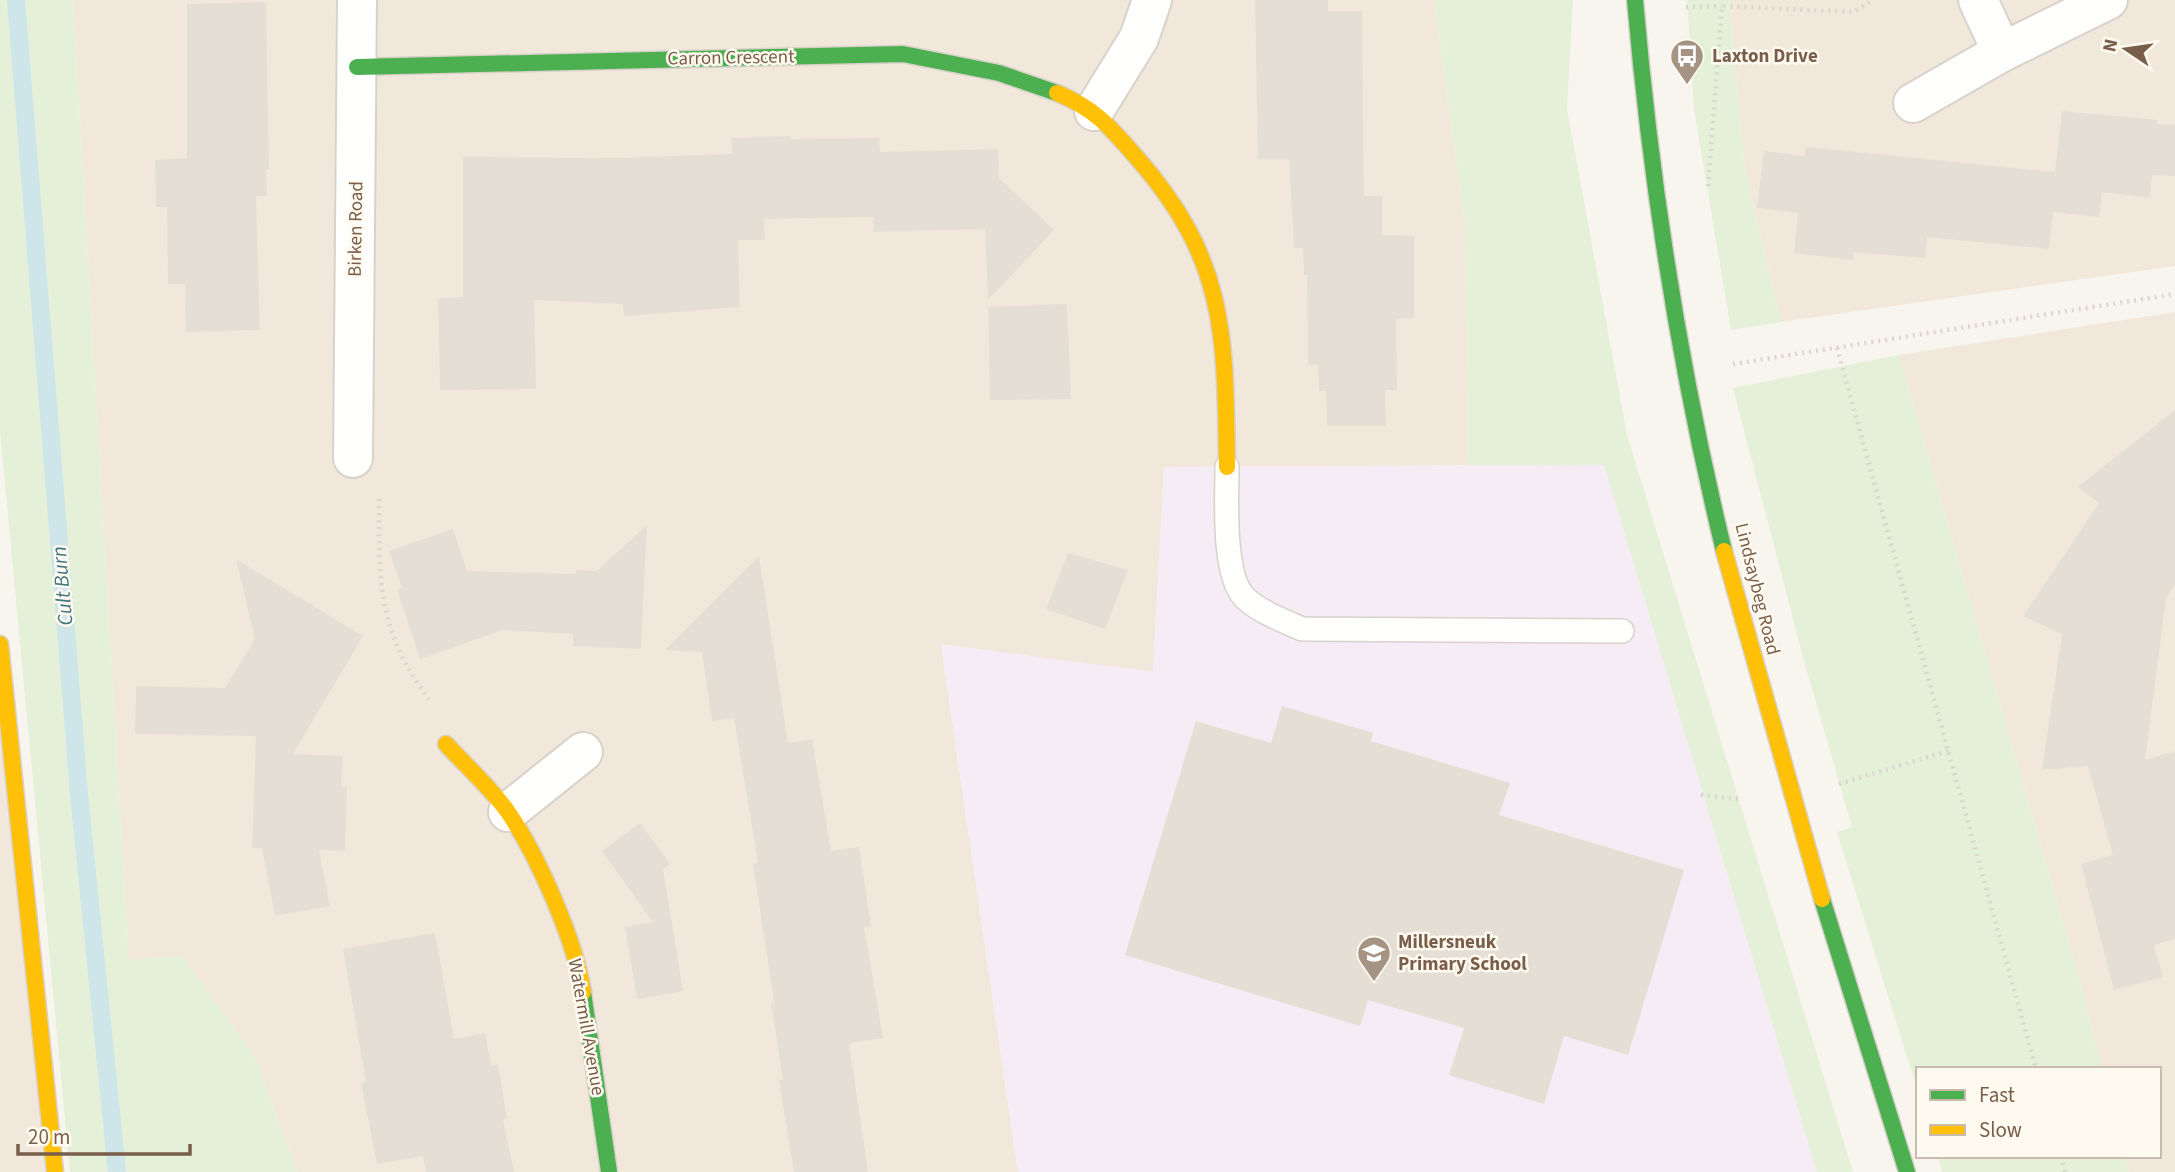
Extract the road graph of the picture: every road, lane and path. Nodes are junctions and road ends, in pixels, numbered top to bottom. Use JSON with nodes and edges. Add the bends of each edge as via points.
{"nodes":[{"id":1,"x":357,"y":0,"type":"edge"},
{"id":2,"x":1152,"y":0,"type":"edge"},
{"id":3,"x":1635,"y":0,"type":"edge"},
{"id":4,"x":1873,"y":0,"type":"edge"},
{"id":5,"x":1978,"y":0,"type":"edge"},
{"id":6,"x":2108,"y":0,"type":"edge"},
{"id":7,"x":1722,"y":6,"type":"junction"},
{"id":8,"x":1689,"y":7,"type":"dead end"},
{"id":9,"x":2002,"y":52,"type":"junction"},
{"id":10,"x":358,"y":67,"type":"junction"},
{"id":11,"x":1913,"y":103,"type":"dead end"},
{"id":12,"x":1094,"y":111,"type":"junction"},
{"id":13,"x":1661,"y":222,"type":"junction"},
{"id":14,"x":2175,"y":294,"type":"edge"},
{"id":15,"x":1837,"y":348,"type":"junction"},
{"id":16,"x":1684,"y":371,"type":"junction"},
{"id":17,"x":354,"y":458,"type":"joint"},
{"id":18,"x":1227,"y":467,"type":"joint"},
{"id":19,"x":1622,"y":631,"type":"dead end"},
{"id":20,"x":0,"y":644,"type":"edge"},
{"id":21,"x":446,"y":744,"type":"joint"},
{"id":22,"x":583,"y":752,"type":"dead end"},
{"id":23,"x":508,"y":812,"type":"junction"},
{"id":24,"x":2035,"y":1067,"type":"edge"},
{"id":25,"x":55,"y":1172,"type":"edge"},
{"id":26,"x":609,"y":1172,"type":"edge"},
{"id":27,"x":1907,"y":1172,"type":"edge"}],
"edges":[{"from":1,"to":10,"type":"street","name":"Birken Road"},
{"from":2,"to":12,"type":"street","via":[[1139,38]]},
{"from":3,"to":13,"type":"street","name":"Lindsaybeg Road"},
{"from":4,"to":7,"type":"path","via":[[1853,12]]},
{"from":5,"to":9,"type":"street"},
{"from":6,"to":9,"type":"street"},
{"from":7,"to":8,"type":"path"},
{"from":7,"to":13,"type":"path","via":[[1706,210]]},
{"from":9,"to":11,"type":"street"},
{"from":10,"to":12,"type":"street","name":"Carron Crescent","via":[[903,54],[971,65],[1042,85]]},
{"from":10,"to":17,"type":"street","name":"Birken Road"},
{"from":12,"to":18,"type":"street","name":"Carron Crescent","via":[[1163,186],[1198,239],[1224,340]]},
{"from":13,"to":16,"type":"street","name":"Lindsaybeg Road"},
{"from":14,"to":15,"type":"path"},
{"from":15,"to":16,"type":"path"},
{"from":15,"to":24,"type":"path"},
{"from":16,"to":27,"type":"street","name":"Lindsaybeg Road","via":[[1742,625]]},
{"from":17,"to":21,"type":"path","via":[[379,457],[379,577],[385,617],[410,675],[455,733]]},
{"from":18,"to":19,"type":"lane","via":[[1227,554],[1244,597],[1302,629]]},
{"from":20,"to":25,"type":"street"},
{"from":21,"to":23,"type":"street","name":"Watermill Avenue"},
{"from":22,"to":23,"type":"street"},
{"from":23,"to":26,"type":"street","name":"Watermill Avenue","via":[[553,897],[579,967]]}]}
